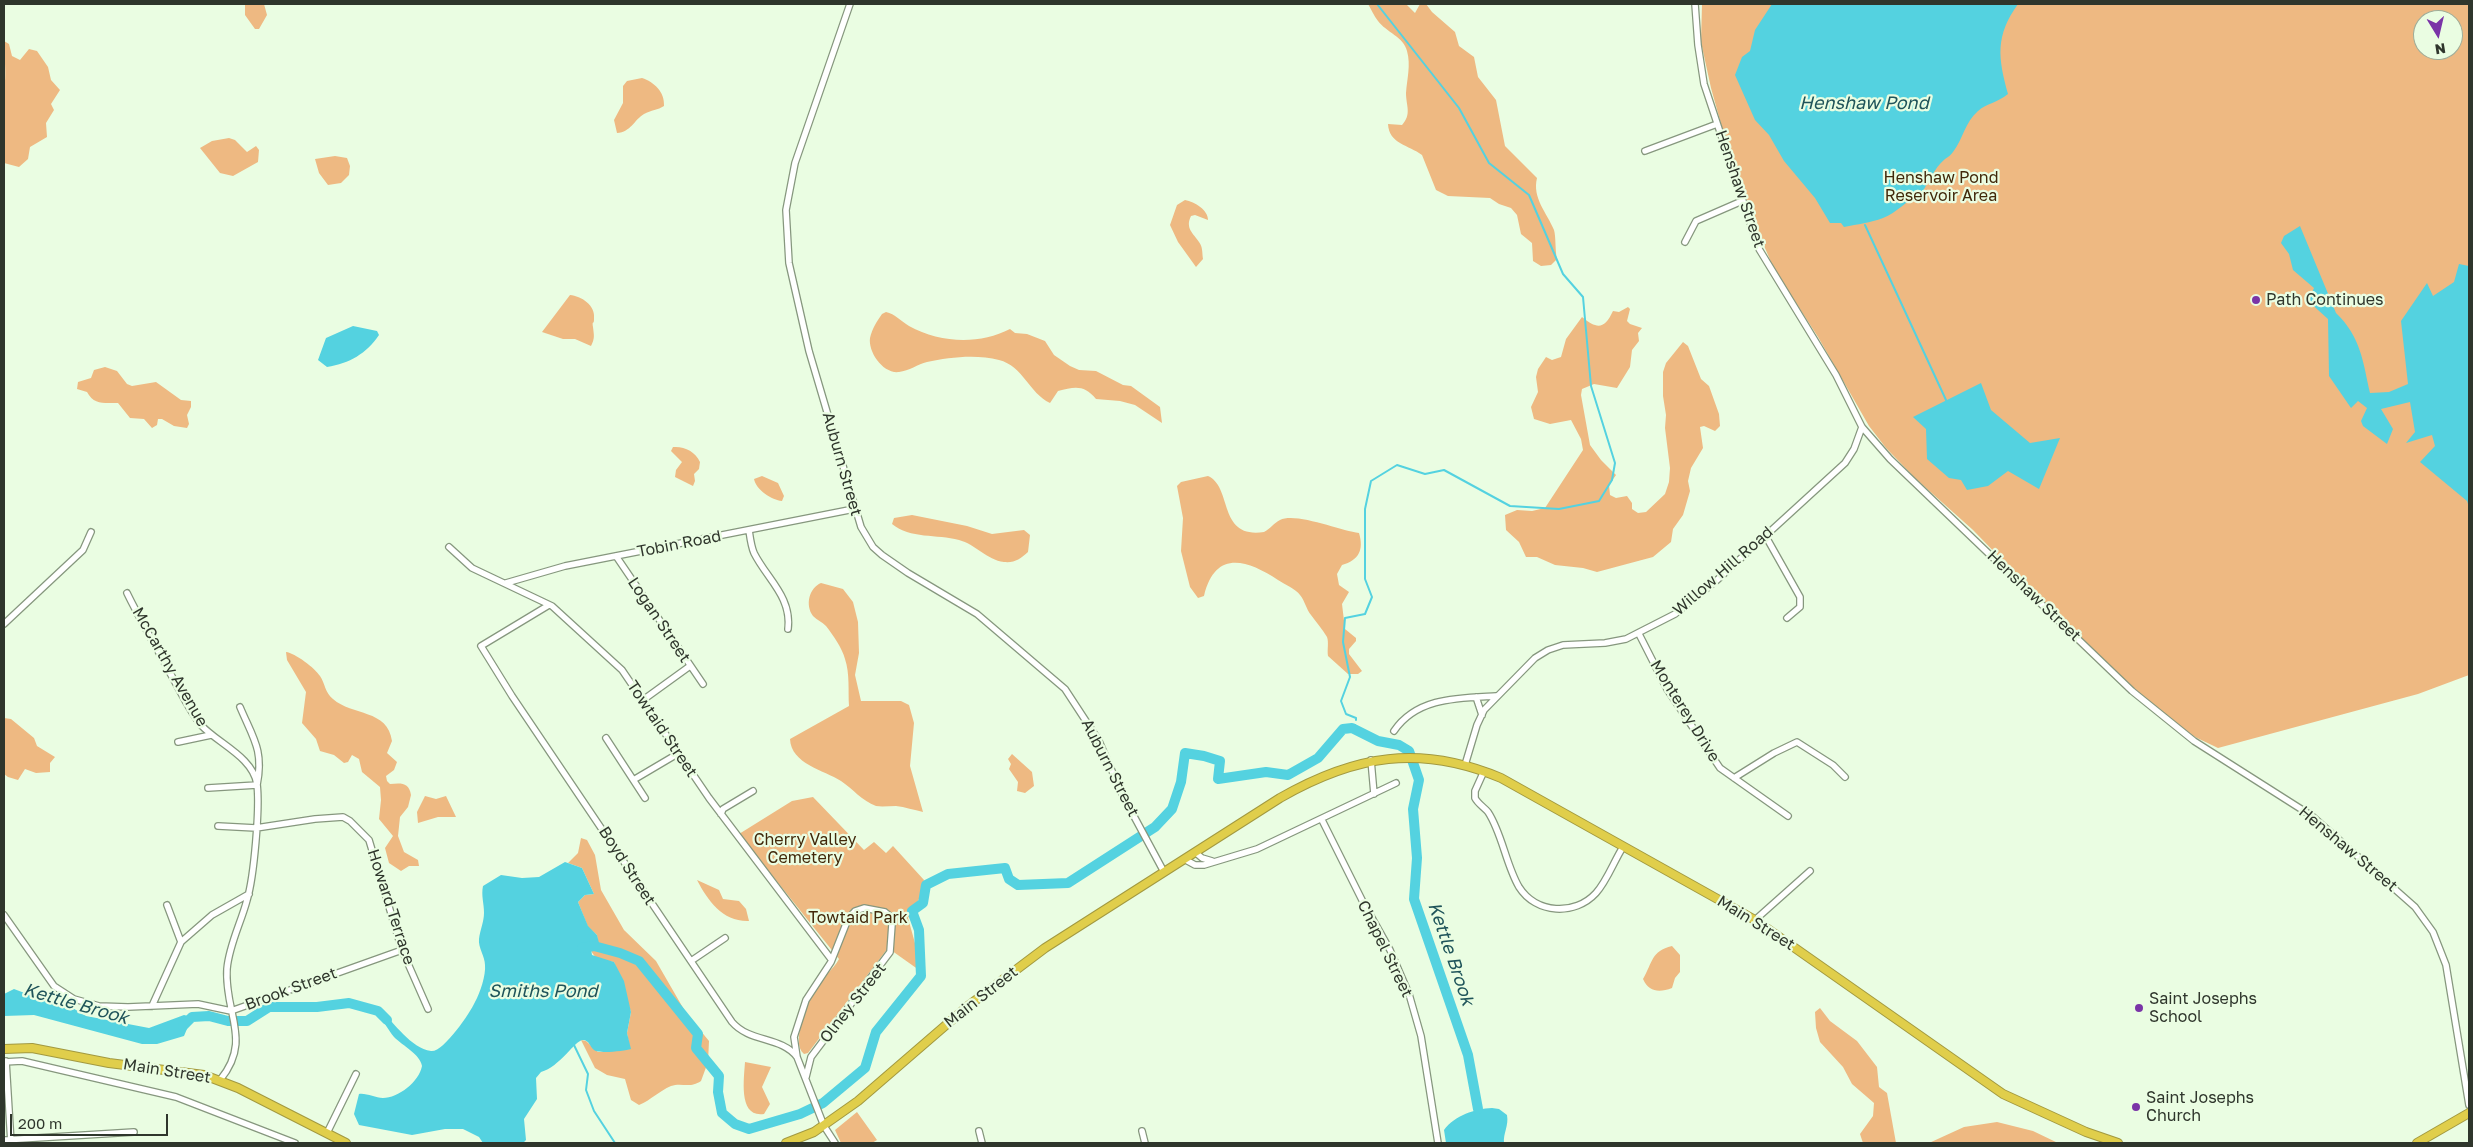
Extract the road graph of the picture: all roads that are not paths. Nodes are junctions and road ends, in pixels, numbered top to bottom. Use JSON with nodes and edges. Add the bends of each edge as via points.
{"nodes":[{"id":1,"x":850,"y":4,"type":"edge"},
{"id":2,"x":1695,"y":4,"type":"edge"},
{"id":3,"x":1717,"y":124,"type":"junction"},
{"id":4,"x":1645,"y":151,"type":"dead end"},
{"id":5,"x":1742,"y":201,"type":"junction"},
{"id":6,"x":1685,"y":242,"type":"dead end"},
{"id":7,"x":1862,"y":427,"type":"junction"},
{"id":8,"x":854,"y":509,"type":"junction"},
{"id":9,"x":749,"y":530,"type":"junction"},
{"id":10,"x":91,"y":532,"type":"dead end"},
{"id":11,"x":1765,"y":535,"type":"junction"},
{"id":12,"x":449,"y":547,"type":"dead end"},
{"id":13,"x":616,"y":556,"type":"junction"},
{"id":14,"x":506,"y":583,"type":"junction"},
{"id":15,"x":127,"y":593,"type":"dead end"},
{"id":16,"x":549,"y":605,"type":"junction"},
{"id":17,"x":1787,"y":618,"type":"dead end"},
{"id":18,"x":4,"y":624,"type":"edge"},
{"id":19,"x":788,"y":629,"type":"dead end"},
{"id":20,"x":1639,"y":634,"type":"junction"},
{"id":21,"x":690,"y":666,"type":"junction"},
{"id":22,"x":703,"y":684,"type":"dead end"},
{"id":23,"x":1496,"y":696,"type":"junction"},
{"id":24,"x":1476,"y":697,"type":"junction"},
{"id":25,"x":643,"y":700,"type":"junction"},
{"id":26,"x":240,"y":707,"type":"dead end"},
{"id":27,"x":1482,"y":716,"type":"junction"},
{"id":28,"x":1394,"y":731,"type":"dead end"},
{"id":29,"x":211,"y":735,"type":"junction"},
{"id":30,"x":606,"y":738,"type":"dead end"},
{"id":31,"x":178,"y":742,"type":"dead end"},
{"id":32,"x":679,"y":753,"type":"junction"},
{"id":33,"x":1371,"y":760,"type":"junction"},
{"id":34,"x":1465,"y":766,"type":"junction"},
{"id":35,"x":1484,"y":771,"type":"junction"},
{"id":36,"x":1845,"y":777,"type":"dead end"},
{"id":37,"x":1734,"y":778,"type":"junction"},
{"id":38,"x":635,"y":779,"type":"junction"},
{"id":39,"x":1396,"y":783,"type":"dead end"},
{"id":40,"x":257,"y":785,"type":"junction"},
{"id":41,"x":208,"y":788,"type":"dead end"},
{"id":42,"x":753,"y":791,"type":"dead end"},
{"id":43,"x":1374,"y":794,"type":"junction"},
{"id":44,"x":645,"y":798,"type":"dead end"},
{"id":45,"x":721,"y":814,"type":"junction"},
{"id":46,"x":1788,"y":816,"type":"dead end"},
{"id":47,"x":1322,"y":820,"type":"junction"},
{"id":48,"x":218,"y":826,"type":"dead end"},
{"id":49,"x":256,"y":828,"type":"junction"},
{"id":50,"x":1623,"y":847,"type":"junction"},
{"id":51,"x":1195,"y":852,"type":"junction"},
{"id":52,"x":1184,"y":859,"type":"junction"},
{"id":53,"x":1214,"y":862,"type":"junction"},
{"id":54,"x":1810,"y":871,"type":"dead end"},
{"id":55,"x":1164,"y":872,"type":"junction"},
{"id":56,"x":249,"y":894,"type":"junction"},
{"id":57,"x":167,"y":905,"type":"dead end"},
{"id":58,"x":4,"y":916,"type":"edge"},
{"id":59,"x":1755,"y":920,"type":"junction"},
{"id":60,"x":725,"y":938,"type":"dead end"},
{"id":61,"x":181,"y":942,"type":"junction"},
{"id":62,"x":402,"y":950,"type":"junction"},
{"id":63,"x":831,"y":959,"type":"junction"},
{"id":64,"x":691,"y":961,"type":"junction"},
{"id":65,"x":152,"y":1006,"type":"junction"},
{"id":66,"x":428,"y":1009,"type":"dead end"},
{"id":67,"x":232,"y":1013,"type":"junction"},
{"id":68,"x":4,"y":1049,"type":"edge"},
{"id":69,"x":797,"y":1057,"type":"junction"},
{"id":70,"x":5,"y":1061,"type":"edge"},
{"id":71,"x":356,"y":1074,"type":"dead end"},
{"id":72,"x":806,"y":1077,"type":"junction"},
{"id":73,"x":220,"y":1080,"type":"junction"},
{"id":74,"x":2469,"y":1105,"type":"edge"},
{"id":75,"x":2469,"y":1113,"type":"edge"},
{"id":76,"x":824,"y":1126,"type":"junction"},
{"id":77,"x":979,"y":1131,"type":"dead end"},
{"id":78,"x":1142,"y":1131,"type":"dead end"},
{"id":79,"x":134,"y":1132,"type":"dead end"},
{"id":80,"x":327,"y":1133,"type":"junction"},
{"id":81,"x":8,"y":1141,"type":"edge"},
{"id":82,"x":2105,"y":1141,"type":"edge"},
{"id":83,"x":295,"y":1143,"type":"edge"},
{"id":84,"x":346,"y":1143,"type":"edge"},
{"id":85,"x":786,"y":1143,"type":"edge"},
{"id":86,"x":835,"y":1143,"type":"edge"},
{"id":87,"x":982,"y":1143,"type":"edge"},
{"id":88,"x":1145,"y":1143,"type":"edge"},
{"id":89,"x":1438,"y":1143,"type":"edge"},
{"id":90,"x":2118,"y":1143,"type":"edge"},
{"id":91,"x":2417,"y":1143,"type":"edge"}],
"edges":[{"from":1,"to":8,"type":"street","name":"Auburn Street","via":[[795,163],[785,230],[788,262],[802,323]]},
{"from":2,"to":3,"type":"street","name":"Henshaw Street","via":[[1700,64]]},
{"from":3,"to":4,"type":"street"},
{"from":3,"to":5,"type":"street","name":"Henshaw Street"},
{"from":5,"to":6,"type":"street","via":[[1696,221]]},
{"from":5,"to":7,"type":"street","name":"Henshaw Street","via":[[1768,265],[1836,375]]},
{"from":7,"to":11,"type":"street","name":"Willow Hill Road","via":[[1854,449],[1844,463]]},
{"from":7,"to":74,"type":"street","name":"Henshaw Street","via":[[1890,459],[2132,691],[2194,741],[2312,816],[2415,907],[2433,932],[2446,965]]},
{"from":8,"to":9,"type":"street","name":"Tobin Road"},
{"from":8,"to":55,"type":"street","name":"Auburn Street","via":[[873,547],[908,574],[977,614],[1064,689],[1099,741],[1122,794]]},
{"from":9,"to":13,"type":"street","name":"Tobin Road"},
{"from":9,"to":19,"type":"street","via":[[753,550],[775,582],[790,616]]},
{"from":10,"to":18,"type":"street","via":[[83,550]]},
{"from":11,"to":17,"type":"street","via":[[1800,597],[1800,607]]},
{"from":11,"to":20,"type":"street","name":"Willow Hill Road","via":[[1690,604]]},
{"from":12,"to":14,"type":"street","name":"Towtaid Street","via":[[472,568]]},
{"from":13,"to":14,"type":"street","name":"Tobin Road"},
{"from":13,"to":21,"type":"street","name":"Logan Street"},
{"from":14,"to":16,"type":"street","name":"Towtaid Street"},
{"from":15,"to":29,"type":"street","name":"McCarthy Avenue","via":[[193,713]]},
{"from":16,"to":25,"type":"street","name":"Towtaid Street","via":[[615,662]]},
{"from":16,"to":64,"type":"street","name":"Boyd Street","via":[[481,646]]},
{"from":20,"to":23,"type":"street","name":"Willow Hill Road","via":[[1612,642],[1568,644],[1548,650],[1531,661]]},
{"from":20,"to":37,"type":"street","name":"Monterey Drive","via":[[1680,708],[1720,768]]},
{"from":21,"to":22,"type":"street","name":"Logan Street"},
{"from":21,"to":25,"type":"street"},
{"from":23,"to":24,"type":"street"},
{"from":23,"to":27,"type":"street","name":"Willow Hill Road"},
{"from":24,"to":27,"type":"street"},
{"from":24,"to":28,"type":"street","via":[[1444,700],[1424,706],[1404,718]]},
{"from":25,"to":32,"type":"street","name":"Towtaid Street"},
{"from":26,"to":40,"type":"street","via":[[260,754]]},
{"from":27,"to":34,"type":"street","name":"Willow Hill Road"},
{"from":29,"to":31,"type":"street"},
{"from":29,"to":40,"type":"street","name":"McCarthy Avenue","via":[[247,764]]},
{"from":30,"to":38,"type":"street"},
{"from":32,"to":38,"type":"street"},
{"from":32,"to":45,"type":"street","name":"Towtaid Street"},
{"from":33,"to":34,"type":"highway","name":"Main Street","via":[[1416,758]]},
{"from":33,"to":43,"type":"street"},
{"from":33,"to":51,"type":"highway","name":"Main Street","via":[[1310,781]]},
{"from":34,"to":35,"type":"highway","name":"Main Street"},
{"from":35,"to":50,"type":"highway","name":"Main Street"},
{"from":35,"to":50,"type":"street","via":[[1475,798],[1489,814],[1519,887],[1540,905],[1564,910],[1586,902],[1597,893]]},
{"from":36,"to":37,"type":"street","via":[[1833,765],[1797,742]]},
{"from":37,"to":46,"type":"street","name":"Monterey Drive"},
{"from":38,"to":44,"type":"street"},
{"from":39,"to":43,"type":"street"},
{"from":40,"to":41,"type":"street"},
{"from":40,"to":49,"type":"street","name":"McCarthy Avenue"},
{"from":42,"to":45,"type":"street"},
{"from":43,"to":47,"type":"street"},
{"from":45,"to":63,"type":"street","name":"Towtaid Street"},
{"from":47,"to":53,"type":"street","via":[[1258,849]]},
{"from":47,"to":89,"type":"street","name":"Chapel Street","via":[[1390,950],[1409,994],[1421,1036]]},
{"from":48,"to":49,"type":"street"},
{"from":49,"to":56,"type":"street","name":"McCarthy Avenue"},
{"from":49,"to":62,"type":"street","name":"Howard Terrace","via":[[291,821],[348,819],[369,840]]},
{"from":50,"to":59,"type":"highway","name":"Main Street"},
{"from":51,"to":52,"type":"highway","name":"Main Street"},
{"from":51,"to":53,"type":"street"},
{"from":52,"to":53,"type":"street","via":[[1195,866]]},
{"from":52,"to":55,"type":"highway","name":"Main Street"},
{"from":54,"to":59,"type":"street"},
{"from":55,"to":76,"type":"highway","name":"Main Street","via":[[1012,972]]},
{"from":56,"to":61,"type":"street","via":[[212,915]]},
{"from":56,"to":67,"type":"street","name":"McCarthy Avenue","via":[[228,956],[227,985]]},
{"from":57,"to":61,"type":"street"},
{"from":58,"to":65,"type":"street","name":"Brook Street","via":[[56,989],[88,1004]]},
{"from":59,"to":82,"type":"highway","name":"Main Street","via":[[2003,1094]]},
{"from":60,"to":64,"type":"street"},
{"from":61,"to":65,"type":"street"},
{"from":62,"to":66,"type":"street","name":"Howard Terrace"},
{"from":62,"to":67,"type":"street","name":"Brook Street"},
{"from":63,"to":69,"type":"street","name":"Olney Street","via":[[803,1005],[794,1040]]},
{"from":63,"to":72,"type":"street","name":"Olney Street","via":[[848,919],[855,911],[871,908],[891,917],[892,942],[888,957],[812,1055]]},
{"from":64,"to":69,"type":"street","name":"Boyd Street","via":[[739,1029],[749,1036],[783,1046]]},
{"from":65,"to":67,"type":"street","name":"Brook Street","via":[[198,1004]]},
{"from":67,"to":73,"type":"street","via":[[237,1047],[233,1061]]},
{"from":68,"to":73,"type":"highway","name":"Main Street","via":[[32,1048],[109,1063],[199,1073]]},
{"from":69,"to":72,"type":"street"},
{"from":70,"to":81,"type":"street"},
{"from":70,"to":83,"type":"street","via":[[22,1061],[181,1098]]},
{"from":71,"to":80,"type":"street"},
{"from":72,"to":76,"type":"street"},
{"from":73,"to":80,"type":"highway","name":"Main Street"},
{"from":75,"to":91,"type":"highway"},
{"from":76,"to":85,"type":"highway","name":"Main Street"},
{"from":76,"to":86,"type":"street"},
{"from":77,"to":87,"type":"street"},
{"from":78,"to":88,"type":"street"},
{"from":79,"to":81,"type":"street"},
{"from":80,"to":84,"type":"highway","name":"Main Street"},
{"from":82,"to":90,"type":"highway","name":"Main Street"}]}
